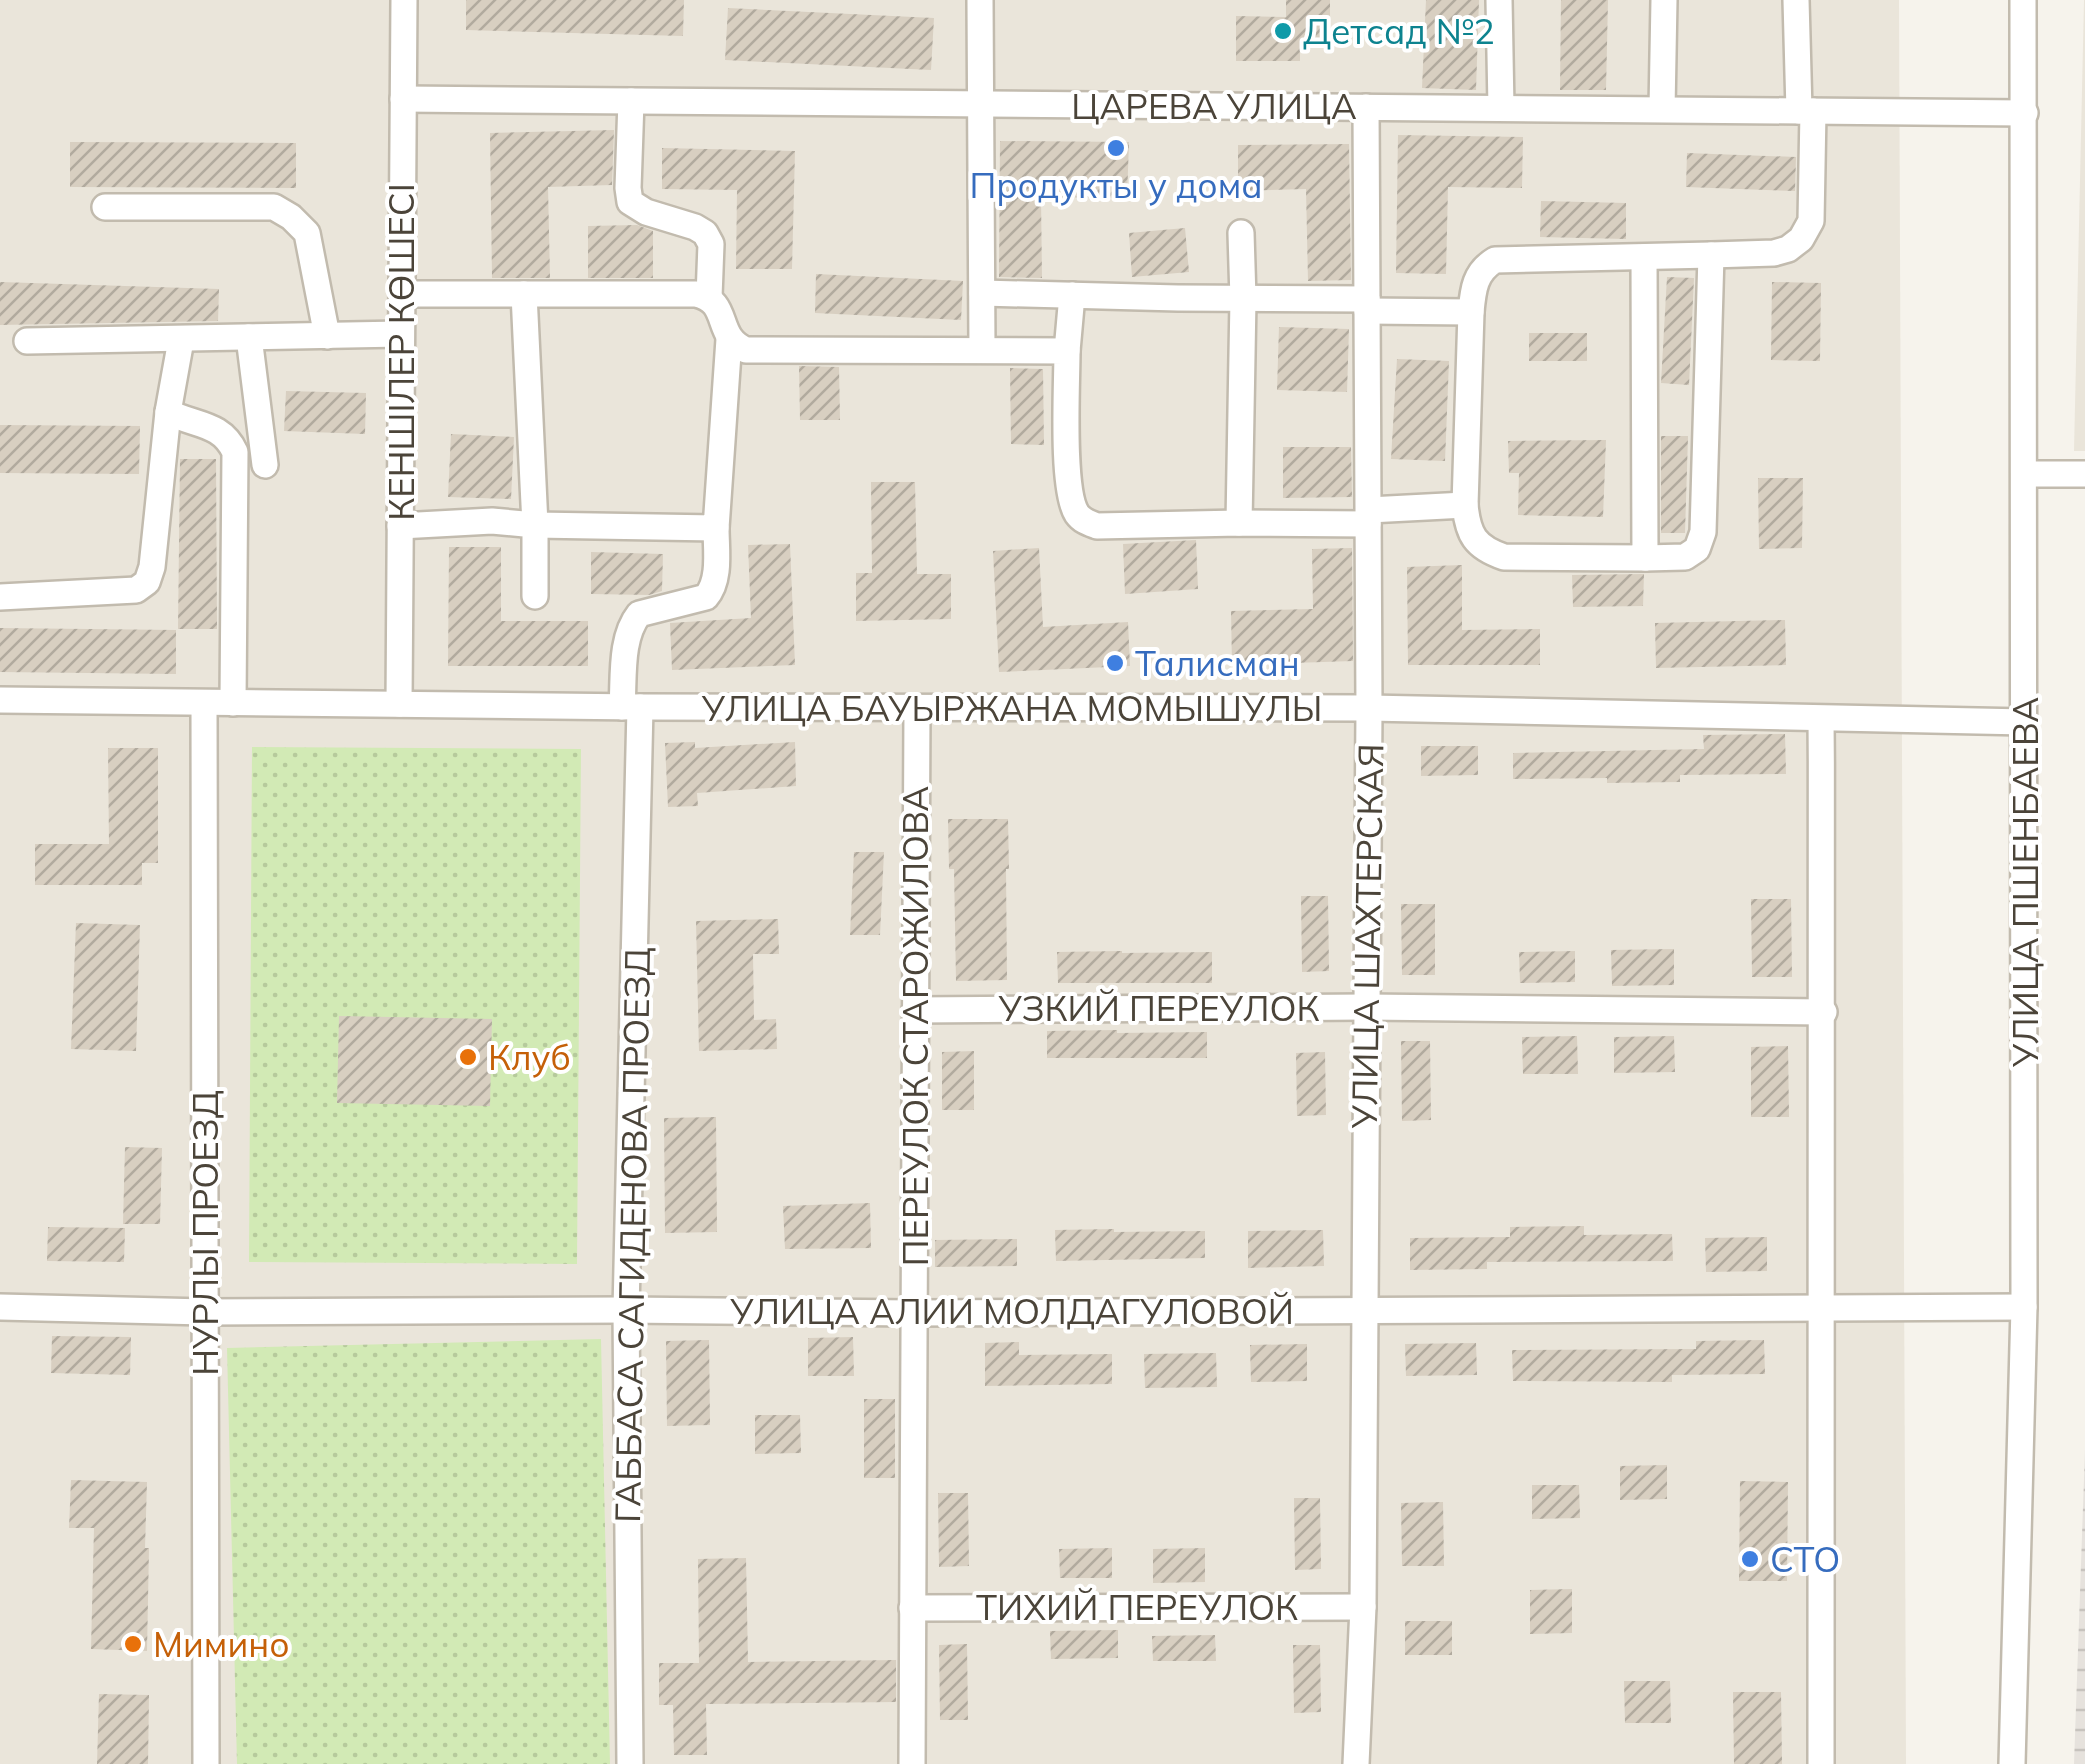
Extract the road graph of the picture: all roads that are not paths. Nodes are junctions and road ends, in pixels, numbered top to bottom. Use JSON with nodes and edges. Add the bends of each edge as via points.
{"nodes":[{"id":1,"x":404,"y":0,"type":"edge"},
{"id":2,"x":980,"y":0,"type":"edge"},
{"id":3,"x":1499,"y":0,"type":"edge"},
{"id":4,"x":1664,"y":0,"type":"edge"},
{"id":5,"x":1796,"y":0,"type":"edge"},
{"id":6,"x":2024,"y":0,"type":"edge"},
{"id":7,"x":403,"y":100,"type":"junction"},
{"id":8,"x":631,"y":101,"type":"junction"},
{"id":9,"x":981,"y":104,"type":"junction"},
{"id":10,"x":1366,"y":107,"type":"junction"},
{"id":11,"x":1502,"y":108,"type":"junction"},
{"id":12,"x":1662,"y":110,"type":"junction"},
{"id":13,"x":1806,"y":111,"type":"junction"},
{"id":14,"x":2025,"y":112,"type":"junction"},
{"id":15,"x":105,"y":207,"type":"dead end"},
{"id":16,"x":1240,"y":233,"type":"dead end"},
{"id":17,"x":1711,"y":255,"type":"junction"},
{"id":18,"x":1644,"y":256,"type":"junction"},
{"id":19,"x":982,"y":292,"type":"junction"},
{"id":20,"x":402,"y":294,"type":"junction"},
{"id":21,"x":524,"y":294,"type":"junction"},
{"id":22,"x":1072,"y":295,"type":"junction"},
{"id":23,"x":709,"y":297,"type":"junction"},
{"id":24,"x":1243,"y":299,"type":"junction"},
{"id":25,"x":1367,"y":305,"type":"junction"},
{"id":26,"x":1471,"y":312,"type":"junction"},
{"id":27,"x":400,"y":334,"type":"junction"},
{"id":28,"x":327,"y":336,"type":"junction"},
{"id":29,"x":249,"y":337,"type":"junction"},
{"id":30,"x":728,"y":339,"type":"junction"},
{"id":31,"x":181,"y":340,"type":"junction"},
{"id":32,"x":27,"y":341,"type":"dead end"},
{"id":33,"x":982,"y":349,"type":"junction"},
{"id":34,"x":1067,"y":351,"type":"junction"},
{"id":35,"x":168,"y":412,"type":"junction"},
{"id":36,"x":265,"y":465,"type":"dead end"},
{"id":37,"x":2025,"y":474,"type":"junction"},
{"id":38,"x":2085,"y":474,"type":"edge"},
{"id":39,"x":1465,"y":505,"type":"junction"},
{"id":40,"x":1369,"y":517,"type":"junction"},
{"id":41,"x":1239,"y":523,"type":"junction"},
{"id":42,"x":534,"y":525,"type":"junction"},
{"id":43,"x":400,"y":526,"type":"junction"},
{"id":44,"x":716,"y":528,"type":"junction"},
{"id":45,"x":1645,"y":558,"type":"junction"},
{"id":46,"x":535,"y":596,"type":"dead end"},
{"id":47,"x":0,"y":597,"type":"edge"},
{"id":48,"x":0,"y":700,"type":"edge"},
{"id":49,"x":204,"y":703,"type":"junction"},
{"id":50,"x":233,"y":703,"type":"junction"},
{"id":51,"x":399,"y":704,"type":"junction"},
{"id":52,"x":631,"y":707,"type":"junction"},
{"id":53,"x":917,"y":708,"type":"junction"},
{"id":54,"x":1370,"y":708,"type":"junction"},
{"id":55,"x":1820,"y":718,"type":"junction"},
{"id":56,"x":2024,"y":722,"type":"junction"},
{"id":57,"x":1366,"y":1007,"type":"junction"},
{"id":58,"x":915,"y":1010,"type":"junction"},
{"id":59,"x":1824,"y":1012,"type":"junction"},
{"id":60,"x":0,"y":1307,"type":"edge"},
{"id":61,"x":1821,"y":1307,"type":"junction"},
{"id":62,"x":2024,"y":1307,"type":"junction"},
{"id":63,"x":626,"y":1310,"type":"junction"},
{"id":64,"x":1364,"y":1310,"type":"junction"},
{"id":65,"x":205,"y":1312,"type":"junction"},
{"id":66,"x":913,"y":1313,"type":"junction"},
{"id":67,"x":1363,"y":1607,"type":"junction"},
{"id":68,"x":912,"y":1608,"type":"junction"},
{"id":69,"x":206,"y":1764,"type":"edge"},
{"id":70,"x":630,"y":1764,"type":"edge"},
{"id":71,"x":912,"y":1764,"type":"edge"},
{"id":72,"x":1356,"y":1764,"type":"edge"},
{"id":73,"x":1821,"y":1764,"type":"edge"},
{"id":74,"x":2012,"y":1764,"type":"edge"}],
"edges":[{"from":1,"to":7,"type":"street","name":"КЕНШІЛЕР КӨШЕСІ"},
{"from":2,"to":9,"type":"street"},
{"from":3,"to":11,"type":"street"},
{"from":4,"to":12,"type":"street"},
{"from":5,"to":13,"type":"street"},
{"from":6,"to":14,"type":"street","name":"УЛИЦА ПШЕНБАЕВА"},
{"from":7,"to":8,"type":"street","name":"ЦАРЕВА УЛИЦА"},
{"from":7,"to":20,"type":"street","name":"КЕНШІЛЕР КӨШЕСІ"},
{"from":8,"to":9,"type":"street","name":"ЦАРЕВА УЛИЦА"},
{"from":8,"to":23,"type":"street","via":[[630,202],[705,232],[712,244]]},
{"from":9,"to":10,"type":"street","name":"ЦАРЕВА УЛИЦА"},
{"from":9,"to":19,"type":"street"},
{"from":10,"to":11,"type":"street","name":"ЦАРЕВА УЛИЦА"},
{"from":10,"to":25,"type":"street","name":"УЛИЦА ШАХТЕРСКАЯ"},
{"from":11,"to":12,"type":"street","name":"ЦАРЕВА УЛИЦА"},
{"from":12,"to":13,"type":"street","name":"ЦАРЕВА УЛИЦА"},
{"from":13,"to":14,"type":"street","name":"ЦАРЕВА УЛИЦА"},
{"from":13,"to":17,"type":"street","via":[[1811,221],[1800,238],[1774,252]]},
{"from":14,"to":37,"type":"street","name":"УЛИЦА ПШЕНБАЕВА"},
{"from":15,"to":28,"type":"street","via":[[274,207],[308,233]]},
{"from":16,"to":24,"type":"street"},
{"from":17,"to":18,"type":"street"},
{"from":17,"to":45,"type":"street","via":[[1702,532],[1697,549],[1685,557]]},
{"from":18,"to":26,"type":"street","via":[[1496,260],[1483,267],[1474,285]]},
{"from":18,"to":45,"type":"street"},
{"from":19,"to":22,"type":"street"},
{"from":19,"to":33,"type":"street"},
{"from":20,"to":21,"type":"street"},
{"from":20,"to":27,"type":"street","name":"КЕНШІЛЕР КӨШЕСІ"},
{"from":21,"to":23,"type":"street"},
{"from":21,"to":42,"type":"street"},
{"from":22,"to":24,"type":"street"},
{"from":22,"to":34,"type":"street"},
{"from":23,"to":30,"type":"street"},
{"from":24,"to":25,"type":"street"},
{"from":24,"to":41,"type":"street"},
{"from":25,"to":26,"type":"street"},
{"from":25,"to":40,"type":"street","name":"УЛИЦА ШАХТЕРСКАЯ"},
{"from":26,"to":39,"type":"street"},
{"from":27,"to":28,"type":"street"},
{"from":27,"to":43,"type":"street","name":"КЕНШІЛЕР КӨШЕСІ"},
{"from":28,"to":29,"type":"street"},
{"from":29,"to":31,"type":"street"},
{"from":29,"to":36,"type":"street"},
{"from":30,"to":33,"type":"street","via":[[746,350]]},
{"from":30,"to":44,"type":"street"},
{"from":31,"to":32,"type":"street"},
{"from":31,"to":35,"type":"street"},
{"from":33,"to":34,"type":"street"},
{"from":34,"to":41,"type":"street","via":[[1066,459],[1074,511],[1097,526]]},
{"from":35,"to":47,"type":"street","via":[[148,582],[136,590]]},
{"from":35,"to":50,"type":"street","via":[[219,431],[234,452]]},
{"from":37,"to":38,"type":"street"},
{"from":37,"to":56,"type":"street","name":"УЛИЦА ПШЕНБАЕВА"},
{"from":39,"to":40,"type":"street"},
{"from":39,"to":45,"type":"street","via":[[1477,544],[1504,557]]},
{"from":40,"to":41,"type":"street"},
{"from":40,"to":54,"type":"street","name":"УЛИЦА ШАХТЕРСКАЯ"},
{"from":42,"to":43,"type":"street"},
{"from":42,"to":44,"type":"street"},
{"from":42,"to":46,"type":"street"},
{"from":43,"to":51,"type":"street","name":"КЕНШІЛЕР КӨШЕСІ"},
{"from":44,"to":52,"type":"street","name":"ГАББАСА САГИДЕНОВА ПРОЕЗД","via":[[712,590],[632,622]]},
{"from":48,"to":49,"type":"street","name":"УЛИЦА БАУЫРЖАНА МОМЫШУЛЫ"},
{"from":49,"to":50,"type":"street","name":"УЛИЦА БАУЫРЖАНА МОМЫШУЛЫ"},
{"from":49,"to":65,"type":"street","name":"НУРЛЫ ПРОЕЗД"},
{"from":50,"to":51,"type":"street","name":"УЛИЦА БАУЫРЖАНА МОМЫШУЛЫ"},
{"from":51,"to":52,"type":"street","name":"УЛИЦА БАУЫРЖАНА МОМЫШУЛЫ"},
{"from":52,"to":53,"type":"street","name":"УЛИЦА БАУЫРЖАНА МОМЫШУЛЫ"},
{"from":52,"to":63,"type":"street","name":"ГАББАСА САГИДЕНОВА ПРОЕЗД"},
{"from":53,"to":54,"type":"street","name":"УЛИЦА БАУЫРЖАНА МОМЫШУЛЫ"},
{"from":53,"to":58,"type":"street","name":"ПЕРЕУЛОК СТАРОЖИЛОВА"},
{"from":54,"to":55,"type":"street","name":"УЛИЦА БАУЫРЖАНА МОМЫШУЛЫ"},
{"from":54,"to":57,"type":"street","name":"УЛИЦА ШАХТЕРСКАЯ"},
{"from":55,"to":56,"type":"street","name":"УЛИЦА БАУЫРЖАНА МОМЫШУЛЫ"},
{"from":55,"to":59,"type":"street"},
{"from":56,"to":62,"type":"street","name":"УЛИЦА ПШЕНБАЕВА"},
{"from":57,"to":58,"type":"street","name":"УЗКИЙ ПЕРЕУЛОК"},
{"from":57,"to":59,"type":"street","name":"УЗКИЙ ПЕРЕУЛОК"},
{"from":57,"to":64,"type":"street","name":"УЛИЦА ШАХТЕРСКАЯ"},
{"from":58,"to":66,"type":"street","name":"ПЕРЕУЛОК СТАРОЖИЛОВА"},
{"from":59,"to":61,"type":"street"},
{"from":60,"to":65,"type":"street","name":"УЛИЦА АЛИИ МОЛДАГУЛОВОЙ"},
{"from":61,"to":62,"type":"street","name":"УЛИЦА АЛИИ МОЛДАГУЛОВОЙ"},
{"from":61,"to":64,"type":"street","name":"УЛИЦА АЛИИ МОЛДАГУЛОВОЙ"},
{"from":61,"to":73,"type":"street"},
{"from":62,"to":74,"type":"street","name":"УЛИЦА ПШЕНБАЕВА"},
{"from":63,"to":65,"type":"street","name":"УЛИЦА АЛИИ МОЛДАГУЛОВОЙ"},
{"from":63,"to":66,"type":"street","name":"УЛИЦА АЛИИ МОЛДАГУЛОВОЙ"},
{"from":63,"to":70,"type":"street","name":"ГАББАСА САГИДЕНОВА ПРОЕЗД"},
{"from":64,"to":66,"type":"street","name":"УЛИЦА АЛИИ МОЛДАГУЛОВОЙ"},
{"from":64,"to":67,"type":"street","name":"УЛИЦА ШАХТЕРСКАЯ"},
{"from":65,"to":69,"type":"street","name":"НУРЛЫ ПРОЕЗД"},
{"from":66,"to":68,"type":"street","name":"ПЕРЕУЛОК СТАРОЖИЛОВА"},
{"from":67,"to":68,"type":"street","name":"ТИХИЙ ПЕРЕУЛОК"},
{"from":67,"to":72,"type":"street","name":"УЛИЦА ШАХТЕРСКАЯ"},
{"from":68,"to":71,"type":"street","name":"ПЕРЕУЛОК СТАРОЖИЛОВА"}]}
